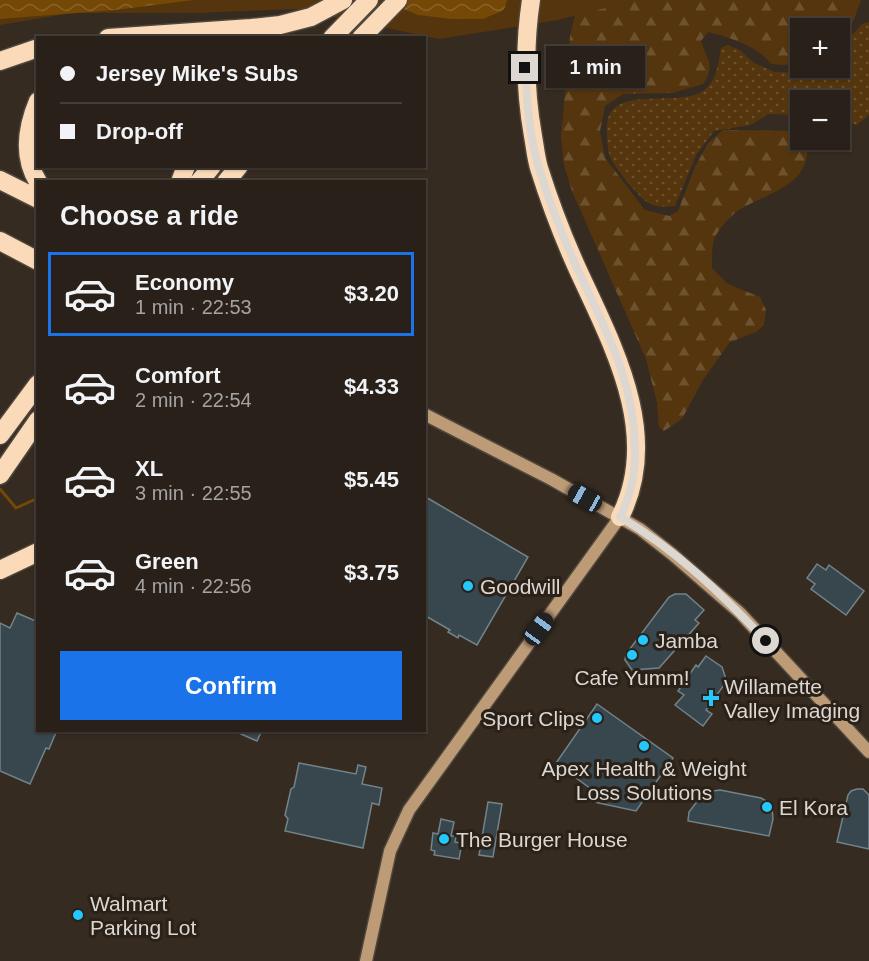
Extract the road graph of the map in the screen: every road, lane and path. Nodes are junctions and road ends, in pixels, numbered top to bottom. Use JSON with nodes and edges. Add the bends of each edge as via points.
{"nodes":[{"id":1,"x":398,"y":0,"type":"edge"},
{"id":2,"x":531,"y":0,"type":"edge"},
{"id":3,"x":337,"y":3,"type":"edge"},
{"id":4,"x":363,"y":5,"type":"edge"},
{"id":5,"x":135,"y":36,"type":"edge"},
{"id":6,"x":334,"y":36,"type":"edge"},
{"id":7,"x":363,"y":36,"type":"edge"},
{"id":8,"x":36,"y":49,"type":"edge"},
{"id":9,"x":0,"y":62,"type":"edge"},
{"id":10,"x":36,"y":106,"type":"edge"},
{"id":11,"x":210,"y":168,"type":"edge"},
{"id":12,"x":238,"y":168,"type":"edge"},
{"id":13,"x":0,"y":180,"type":"edge"},
{"id":14,"x":37,"y":180,"type":"edge"},
{"id":15,"x":201,"y":180,"type":"edge"},
{"id":16,"x":228,"y":180,"type":"edge"},
{"id":17,"x":0,"y":193,"type":"edge"},
{"id":18,"x":36,"y":198,"type":"edge"},
{"id":19,"x":36,"y":211,"type":"edge"},
{"id":20,"x":0,"y":241,"type":"edge"},
{"id":21,"x":36,"y":260,"type":"edge"},
{"id":22,"x":36,"y":387,"type":"edge"},
{"id":23,"x":426,"y":415,"type":"edge"},
{"id":24,"x":36,"y":423,"type":"edge"},
{"id":25,"x":0,"y":435,"type":"edge"},
{"id":26,"x":0,"y":474,"type":"edge"},
{"id":27,"x":620,"y":517,"type":"junction"},
{"id":28,"x":36,"y":553,"type":"edge"},
{"id":29,"x":0,"y":570,"type":"edge"},
{"id":30,"x":869,"y":752,"type":"edge"},
{"id":31,"x":366,"y":961,"type":"edge"}],
"edges":[{"from":1,"to":7,"type":"highway"},
{"from":2,"to":27,"type":"highway","via":[[525,68],[538,166],[569,250],[620,364],[633,410],[634,481]]},
{"from":3,"to":5,"type":"highway","via":[[311,17],[270,26]]},
{"from":4,"to":6,"type":"highway"},
{"from":8,"to":9,"type":"highway"},
{"from":10,"to":14,"type":"highway","via":[[30,120],[28,146]]},
{"from":11,"to":15,"type":"highway"},
{"from":12,"to":16,"type":"highway"},
{"from":13,"to":18,"type":"highway"},
{"from":17,"to":19,"type":"highway"},
{"from":20,"to":21,"type":"highway"},
{"from":22,"to":25,"type":"highway"},
{"from":23,"to":27,"type":"street"},
{"from":24,"to":26,"type":"highway"},
{"from":27,"to":30,"type":"street","via":[[672,554],[740,614]]},
{"from":27,"to":31,"type":"street","via":[[409,810],[390,851]]},
{"from":28,"to":29,"type":"highway"}]}
